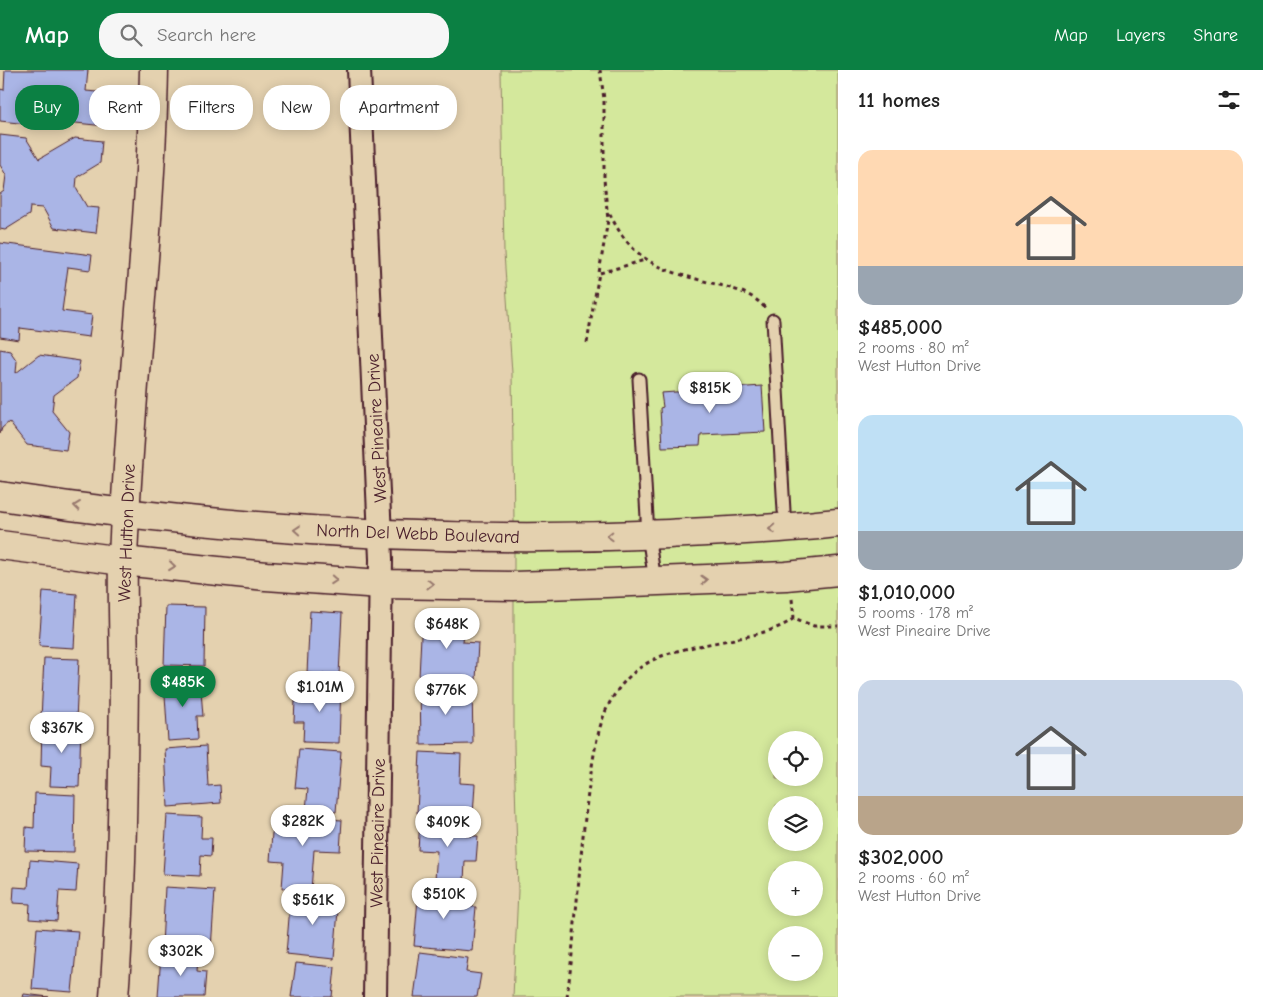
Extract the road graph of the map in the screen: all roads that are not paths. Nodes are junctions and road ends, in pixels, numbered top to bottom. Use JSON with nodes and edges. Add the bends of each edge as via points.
{"nodes":[{"id":1,"x":154,"y":70,"type":"edge"},
{"id":2,"x":360,"y":70,"type":"edge"},
{"id":3,"x":773,"y":320,"type":"road end"},
{"id":4,"x":639,"y":379,"type":"dead end"},
{"id":5,"x":0,"y":496,"type":"edge"},
{"id":6,"x":784,"y":511,"type":"dead end"},
{"id":7,"x":126,"y":512,"type":"junction"},
{"id":8,"x":838,"y":523,"type":"edge"},
{"id":9,"x":381,"y":535,"type":"junction"},
{"id":10,"x":648,"y":535,"type":"junction"},
{"id":11,"x":0,"y":544,"type":"edge"},
{"id":12,"x":123,"y":561,"type":"junction"},
{"id":13,"x":838,"y":571,"type":"edge"},
{"id":14,"x":655,"y":581,"type":"junction"},
{"id":15,"x":382,"y":584,"type":"junction"},
{"id":16,"x":114,"y":997,"type":"edge"},
{"id":17,"x":375,"y":997,"type":"edge"}],
"edges":[{"from":1,"to":7,"type":"street","name":"West Hutton Drive","via":[[153,147]]},
{"from":2,"to":9,"type":"street","name":"West Pineaire Drive"},
{"from":3,"to":6,"type":"lane"},
{"from":4,"to":10,"type":"lane"},
{"from":7,"to":5,"type":"street","name":"North Del Webb Boulevard","one_way":true},
{"from":9,"to":7,"type":"street","name":"North Del Webb Boulevard","one_way":true,"via":[[268,528]]},
{"from":7,"to":12,"type":"street","name":"West Hutton Drive"},
{"from":8,"to":10,"type":"street","name":"North Del Webb Boulevard","one_way":true},
{"from":10,"to":9,"type":"street","name":"North Del Webb Boulevard","one_way":true},
{"from":9,"to":15,"type":"street","name":"West Pineaire Drive"},
{"from":10,"to":14,"type":"lane"},
{"from":11,"to":12,"type":"street"},
{"from":12,"to":15,"type":"street","one_way":true},
{"from":12,"to":16,"type":"street","name":"West Hutton Drive","via":[[123,768]]},
{"from":14,"to":13,"type":"street","one_way":true},
{"from":15,"to":14,"type":"street","one_way":true,"via":[[513,586]]},
{"from":15,"to":17,"type":"street","name":"West Pineaire Drive"}]}
